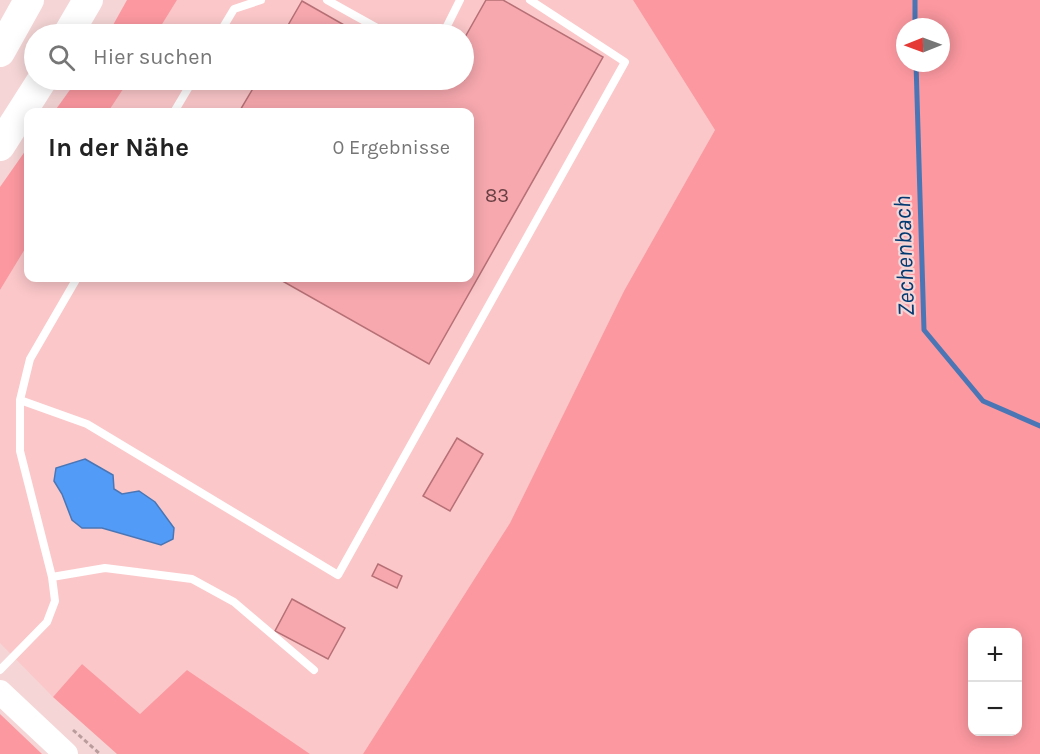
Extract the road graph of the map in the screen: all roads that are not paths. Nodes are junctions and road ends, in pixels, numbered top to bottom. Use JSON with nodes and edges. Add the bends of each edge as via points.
{"nodes":[{"id":1,"x":29,"y":0,"type":"edge"},
{"id":2,"x":88,"y":0,"type":"edge"},
{"id":3,"x":261,"y":0,"type":"edge"},
{"id":4,"x":327,"y":0,"type":"edge"},
{"id":5,"x":460,"y":0,"type":"edge"},
{"id":6,"x":530,"y":0,"type":"edge"},
{"id":7,"x":74,"y":24,"type":"edge"},
{"id":8,"x":225,"y":24,"type":"edge"},
{"id":9,"x":370,"y":24,"type":"edge"},
{"id":10,"x":447,"y":24,"type":"edge"},
{"id":11,"x":0,"y":52,"type":"edge"},
{"id":12,"x":36,"y":90,"type":"edge"},
{"id":13,"x":187,"y":90,"type":"edge"},
{"id":14,"x":24,"y":108,"type":"edge"},
{"id":15,"x":24,"y":108,"type":"edge"},
{"id":16,"x":176,"y":108,"type":"edge"},
{"id":17,"x":0,"y":146,"type":"edge"},
{"id":18,"x":75,"y":282,"type":"edge"},
{"id":19,"x":20,"y":400,"type":"junction"},
{"id":20,"x":52,"y":577,"type":"junction"},
{"id":21,"x":0,"y":670,"type":"edge"},
{"id":22,"x":314,"y":670,"type":"dead end"},
{"id":23,"x":0,"y":692,"type":"edge"},
{"id":24,"x":66,"y":754,"type":"edge"}],
"edges":[{"from":1,"to":11,"type":"highway"},
{"from":2,"to":7,"type":"highway"},
{"from":3,"to":8,"type":"lane","via":[[234,9]]},
{"from":4,"to":9,"type":"lane"},
{"from":5,"to":10,"type":"lane"},
{"from":6,"to":19,"type":"lane","via":[[625,62],[338,575],[87,424]]},
{"from":12,"to":15,"type":"highway"},
{"from":13,"to":16,"type":"lane"},
{"from":14,"to":17,"type":"highway"},
{"from":18,"to":19,"type":"lane","via":[[30,359]]},
{"from":19,"to":20,"type":"lane","via":[[20,451]]},
{"from":20,"to":21,"type":"lane","via":[[55,601],[48,622]]},
{"from":20,"to":22,"type":"lane","via":[[105,568],[192,579],[234,602]]},
{"from":23,"to":24,"type":"main road"}]}
